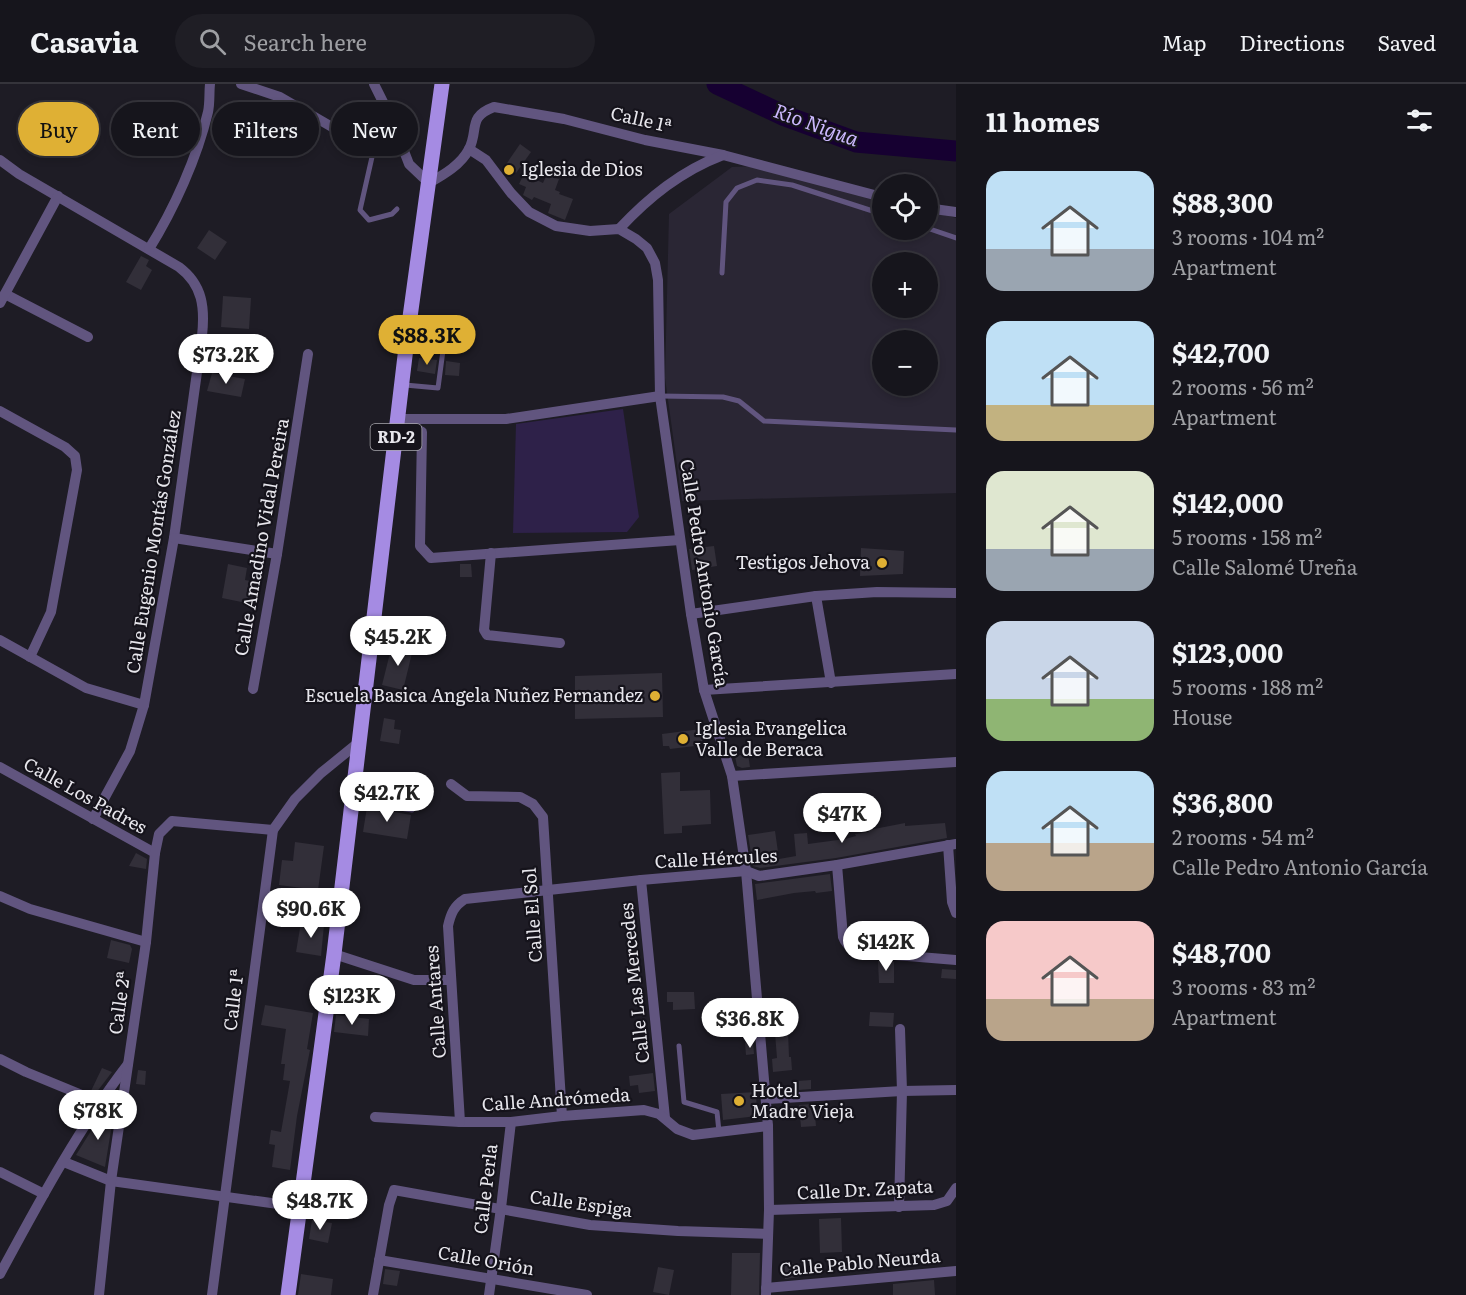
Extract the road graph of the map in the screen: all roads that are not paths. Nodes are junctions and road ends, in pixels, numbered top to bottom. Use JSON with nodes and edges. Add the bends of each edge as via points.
{"nodes":[{"id":1,"x":210,"y":84,"type":"edge"},
{"id":2,"x":241,"y":84,"type":"edge"},
{"id":3,"x":374,"y":84,"type":"edge"},
{"id":4,"x":442,"y":84,"type":"edge"},
{"id":5,"x":383,"y":102,"type":"edge"},
{"id":6,"x":331,"y":126,"type":"edge"},
{"id":7,"x":469,"y":149,"type":"junction"},
{"id":8,"x":723,"y":154,"type":"junction"},
{"id":9,"x":372,"y":156,"type":"edge"},
{"id":10,"x":406,"y":156,"type":"edge"},
{"id":11,"x":0,"y":160,"type":"edge"},
{"id":12,"x":429,"y":183,"type":"junction"},
{"id":13,"x":872,"y":194,"type":"edge"},
{"id":14,"x":58,"y":196,"type":"junction"},
{"id":15,"x":396,"y":209,"type":"dead end"},
{"id":16,"x":938,"y":210,"type":"edge"},
{"id":17,"x":872,"y":211,"type":"edge"},
{"id":18,"x":956,"y":212,"type":"edge"},
{"id":19,"x":619,"y":229,"type":"junction"},
{"id":20,"x":938,"y":232,"type":"edge"},
{"id":21,"x":956,"y":238,"type":"edge"},
{"id":22,"x":149,"y":249,"type":"junction"},
{"id":23,"x":722,"y":273,"type":"dead end"},
{"id":24,"x":2,"y":298,"type":"edge"},
{"id":25,"x":88,"y":337,"type":"dead end"},
{"id":26,"x":407,"y":339,"type":"junction"},
{"id":27,"x":308,"y":354,"type":"dead end"},
{"id":28,"x":402,"y":385,"type":"junction"},
{"id":29,"x":660,"y":396,"type":"junction"},
{"id":30,"x":0,"y":411,"type":"edge"},
{"id":31,"x":398,"y":419,"type":"junction"},
{"id":32,"x":956,"y":430,"type":"edge"},
{"id":33,"x":174,"y":538,"type":"junction"},
{"id":34,"x":680,"y":540,"type":"junction"},
{"id":35,"x":491,"y":553,"type":"junction"},
{"id":36,"x":277,"y":554,"type":"junction"},
{"id":37,"x":956,"y":593,"type":"edge"},
{"id":38,"x":816,"y":596,"type":"junction"},
{"id":39,"x":691,"y":615,"type":"junction"},
{"id":40,"x":0,"y":640,"type":"edge"},
{"id":41,"x":560,"y":643,"type":"dead end"},
{"id":42,"x":30,"y":657,"type":"junction"},
{"id":43,"x":956,"y":674,"type":"edge"},
{"id":44,"x":831,"y":683,"type":"junction"},
{"id":45,"x":253,"y":689,"type":"dead end"},
{"id":46,"x":704,"y":690,"type":"junction"},
{"id":47,"x":144,"y":705,"type":"junction"},
{"id":48,"x":358,"y":743,"type":"junction"},
{"id":49,"x":956,"y":762,"type":"edge"},
{"id":50,"x":0,"y":767,"type":"edge"},
{"id":51,"x":732,"y":776,"type":"junction"},
{"id":52,"x":451,"y":784,"type":"dead end"},
{"id":53,"x":351,"y":800,"type":"junction"},
{"id":54,"x":412,"y":810,"type":"dead end"},
{"id":55,"x":93,"y":819,"type":"junction"},
{"id":56,"x":273,"y":830,"type":"junction"},
{"id":57,"x":952,"y":844,"type":"edge"},
{"id":58,"x":155,"y":853,"type":"junction"},
{"id":59,"x":837,"y":865,"type":"junction"},
{"id":60,"x":746,"y":872,"type":"junction"},
{"id":61,"x":640,"y":879,"type":"junction"},
{"id":62,"x":548,"y":889,"type":"junction"},
{"id":63,"x":0,"y":896,"type":"edge"},
{"id":64,"x":477,"y":897,"type":"joint"},
{"id":65,"x":956,"y":913,"type":"edge"},
{"id":66,"x":146,"y":942,"type":"junction"},
{"id":67,"x":334,"y":954,"type":"junction"},
{"id":68,"x":956,"y":960,"type":"edge"},
{"id":69,"x":451,"y":980,"type":"junction"},
{"id":70,"x":900,"y":1029,"type":"dead end"},
{"id":71,"x":679,"y":1046,"type":"dead end"},
{"id":72,"x":0,"y":1059,"type":"edge"},
{"id":73,"x":128,"y":1064,"type":"junction"},
{"id":74,"x":956,"y":1090,"type":"edge"},
{"id":75,"x":902,"y":1091,"type":"junction"},
{"id":76,"x":767,"y":1099,"type":"junction"},
{"id":77,"x":99,"y":1102,"type":"junction"},
{"id":78,"x":562,"y":1116,"type":"junction"},
{"id":79,"x":375,"y":1117,"type":"dead end"},
{"id":80,"x":665,"y":1118,"type":"junction"},
{"id":81,"x":460,"y":1122,"type":"junction"},
{"id":82,"x":511,"y":1122,"type":"junction"},
{"id":83,"x":768,"y":1126,"type":"junction"},
{"id":84,"x":719,"y":1132,"type":"junction"},
{"id":85,"x":64,"y":1162,"type":"junction"},
{"id":86,"x":0,"y":1172,"type":"edge"},
{"id":87,"x":111,"y":1181,"type":"junction"},
{"id":88,"x":956,"y":1188,"type":"edge"},
{"id":89,"x":44,"y":1194,"type":"junction"},
{"id":90,"x":225,"y":1196,"type":"junction"},
{"id":91,"x":300,"y":1207,"type":"junction"},
{"id":92,"x":899,"y":1207,"type":"junction"},
{"id":93,"x":501,"y":1208,"type":"junction"},
{"id":94,"x":769,"y":1210,"type":"junction"},
{"id":95,"x":768,"y":1234,"type":"junction"},
{"id":96,"x":379,"y":1260,"type":"junction"},
{"id":97,"x":956,"y":1271,"type":"edge"},
{"id":98,"x":0,"y":1274,"type":"edge"},
{"id":99,"x":491,"y":1279,"type":"junction"},
{"id":100,"x":766,"y":1291,"type":"edge"},
{"id":101,"x":99,"y":1295,"type":"edge"},
{"id":102,"x":212,"y":1295,"type":"edge"},
{"id":103,"x":288,"y":1295,"type":"edge"},
{"id":104,"x":373,"y":1295,"type":"edge"},
{"id":105,"x":489,"y":1295,"type":"edge"},
{"id":106,"x":587,"y":1295,"type":"edge"}],
"edges":[{"from":1,"to":22,"type":"street","via":[[208,110],[192,158],[169,217]]},
{"from":2,"to":6,"type":"street","via":[[280,97]]},
{"from":3,"to":5,"type":"street"},
{"from":4,"to":12,"type":"main road","number":"RD-2"},
{"from":7,"to":8,"type":"street","name":"Calle 1ª","via":[[476,120],[494,107]]},
{"from":7,"to":12,"type":"street","name":"Calle 1ª","via":[[452,169]]},
{"from":7,"to":19,"type":"street","via":[[486,160],[529,212],[555,226],[590,231]]},
{"from":8,"to":13,"type":"street","name":"Calle 1ª"},
{"from":8,"to":19,"type":"street","via":[[673,180],[644,202]]},
{"from":9,"to":15,"type":"lane","via":[[360,210],[369,220],[392,214]]},
{"from":10,"to":12,"type":"street"},
{"from":11,"to":14,"type":"street"},
{"from":12,"to":26,"type":"main road","number":"RD-2"},
{"from":14,"to":22,"type":"street"},
{"from":14,"to":24,"type":"street"},
{"from":16,"to":18,"type":"street"},
{"from":17,"to":23,"type":"lane","via":[[792,185],[757,180],[737,188],[726,202]]},
{"from":19,"to":29,"type":"street","name":"Calle Pedro Antonio García","via":[[647,248],[655,262]]},
{"from":20,"to":21,"type":"lane"},
{"from":22,"to":33,"type":"street","name":"Calle Eugenio Montás González","via":[[187,273],[202,297],[204,317]]},
{"from":24,"to":25,"type":"street"},
{"from":26,"to":28,"type":"main road","number":"RD-2"},
{"from":26,"to":28,"type":"lane","via":[[444,343],[438,388]]},
{"from":27,"to":36,"type":"street","name":"Calle Amadino Vidal Pereira"},
{"from":28,"to":31,"type":"main road","number":"RD-2"},
{"from":29,"to":31,"type":"street","via":[[506,419]]},
{"from":29,"to":32,"type":"lane","via":[[740,401],[764,421]]},
{"from":29,"to":34,"type":"street","name":"Calle Pedro Antonio García"},
{"from":30,"to":42,"type":"street","via":[[65,447],[75,456],[77,470],[51,612]]},
{"from":31,"to":35,"type":"street","via":[[422,432],[420,546],[431,558]]},
{"from":31,"to":48,"type":"main road","number":"RD-2"},
{"from":33,"to":36,"type":"street"},
{"from":33,"to":47,"type":"street","name":"Calle Eugenio Montás González"},
{"from":34,"to":35,"type":"street"},
{"from":34,"to":39,"type":"street","name":"Calle Pedro Antonio García"},
{"from":35,"to":41,"type":"street","via":[[484,630],[487,635]]},
{"from":36,"to":45,"type":"street","name":"Calle Amadino Vidal Pereira"},
{"from":37,"to":38,"type":"street"},
{"from":38,"to":39,"type":"street"},
{"from":38,"to":44,"type":"street"},
{"from":39,"to":46,"type":"street","name":"Calle Pedro Antonio García"},
{"from":40,"to":42,"type":"street"},
{"from":42,"to":47,"type":"street","via":[[86,688]]},
{"from":43,"to":44,"type":"street"},
{"from":44,"to":46,"type":"street"},
{"from":46,"to":51,"type":"street","name":"Calle Pedro Antonio García"},
{"from":47,"to":55,"type":"street","name":"Calle Eugenio Montás González","via":[[130,751]]},
{"from":48,"to":53,"type":"main road","number":"RD-2"},
{"from":48,"to":56,"type":"street","name":"Calle 1ª","via":[[295,798]]},
{"from":49,"to":51,"type":"street"},
{"from":50,"to":55,"type":"street","name":"Calle Los Padres"},
{"from":51,"to":60,"type":"street","name":"Calle Pedro Antonio García"},
{"from":52,"to":62,"type":"street","name":"Calle El Sol","via":[[467,796],[520,797],[533,804],[543,817]]},
{"from":53,"to":54,"type":"lane"},
{"from":53,"to":67,"type":"main road","number":"RD-2"},
{"from":55,"to":58,"type":"street","name":"Calle Los Padres"},
{"from":56,"to":58,"type":"street","name":"Calle 2ª","via":[[172,821],[159,834]]},
{"from":56,"to":90,"type":"street","name":"Calle 1ª"},
{"from":57,"to":59,"type":"street","name":"Calle Hércules"},
{"from":57,"to":65,"type":"street","via":[[952,902]]},
{"from":58,"to":66,"type":"street","name":"Calle 2ª"},
{"from":59,"to":60,"type":"street","name":"Calle Hércules","via":[[759,876]]},
{"from":59,"to":68,"type":"street","via":[[847,944],[871,952]]},
{"from":60,"to":61,"type":"street","name":"Calle Hércules"},
{"from":60,"to":76,"type":"street","name":"Calle Pedro Antonio García"},
{"from":61,"to":62,"type":"street","name":"Calle Hércules"},
{"from":61,"to":80,"type":"street","name":"Calle Las Mercedes"},
{"from":62,"to":64,"type":"street","name":"Calle Hércules"},
{"from":62,"to":78,"type":"street","name":"Calle El Sol"},
{"from":63,"to":66,"type":"street","via":[[30,909]]},
{"from":64,"to":69,"type":"street","name":"Calle Antares","via":[[465,899],[450,914]]},
{"from":66,"to":73,"type":"street","name":"Calle 2ª"},
{"from":67,"to":69,"type":"street","via":[[414,980]]},
{"from":67,"to":91,"type":"main road","number":"RD-2"},
{"from":69,"to":81,"type":"street","name":"Calle Antares"},
{"from":70,"to":75,"type":"street"},
{"from":71,"to":84,"type":"lane","via":[[684,1102],[717,1113]]},
{"from":72,"to":77,"type":"street"},
{"from":73,"to":77,"type":"street"},
{"from":73,"to":87,"type":"street","name":"Calle 2ª"},
{"from":74,"to":75,"type":"street"},
{"from":75,"to":76,"type":"street"},
{"from":75,"to":92,"type":"street"},
{"from":76,"to":83,"type":"street","name":"Calle Pedro Antonio García"},
{"from":77,"to":85,"type":"street"},
{"from":78,"to":80,"type":"street","name":"Calle Andrómeda","via":[[644,1110]]},
{"from":78,"to":82,"type":"street","name":"Calle Andrómeda"},
{"from":79,"to":81,"type":"street","name":"Calle Andrómeda"},
{"from":80,"to":84,"type":"street","name":"Calle Andrómeda","via":[[693,1136]]},
{"from":81,"to":82,"type":"street","name":"Calle Andrómeda"},
{"from":82,"to":93,"type":"street","name":"Calle Perla"},
{"from":83,"to":84,"type":"street","name":"Calle Andrómeda"},
{"from":83,"to":94,"type":"street","name":"Calle Pedro Antonio García"},
{"from":85,"to":87,"type":"street"},
{"from":85,"to":89,"type":"street"},
{"from":86,"to":89,"type":"street"},
{"from":87,"to":90,"type":"street"},
{"from":87,"to":101,"type":"street","name":"Calle 2ª"},
{"from":88,"to":92,"type":"street","name":"Calle Dr. Zapata","via":[[943,1203]]},
{"from":89,"to":98,"type":"street"},
{"from":90,"to":91,"type":"street"},
{"from":90,"to":102,"type":"street","name":"Calle 1ª"},
{"from":91,"to":103,"type":"main road","number":"RD-2"},
{"from":92,"to":94,"type":"street","name":"Calle Dr. Zapata"},
{"from":93,"to":95,"type":"street","name":"Calle Espiga","via":[[590,1225]]},
{"from":93,"to":96,"type":"street","name":"Calle Espiga","via":[[394,1190]]},
{"from":93,"to":99,"type":"street","name":"Calle Perla"},
{"from":94,"to":95,"type":"street","name":"Calle Pedro Antonio García"},
{"from":95,"to":100,"type":"street","name":"Calle Pedro Antonio García"},
{"from":96,"to":99,"type":"street","name":"Calle Orión"},
{"from":96,"to":104,"type":"street"},
{"from":97,"to":100,"type":"street","name":"Calle Pablo Neurda"},
{"from":99,"to":105,"type":"street","name":"Calle Perla"},
{"from":99,"to":106,"type":"street","name":"Calle Orión"}]}
